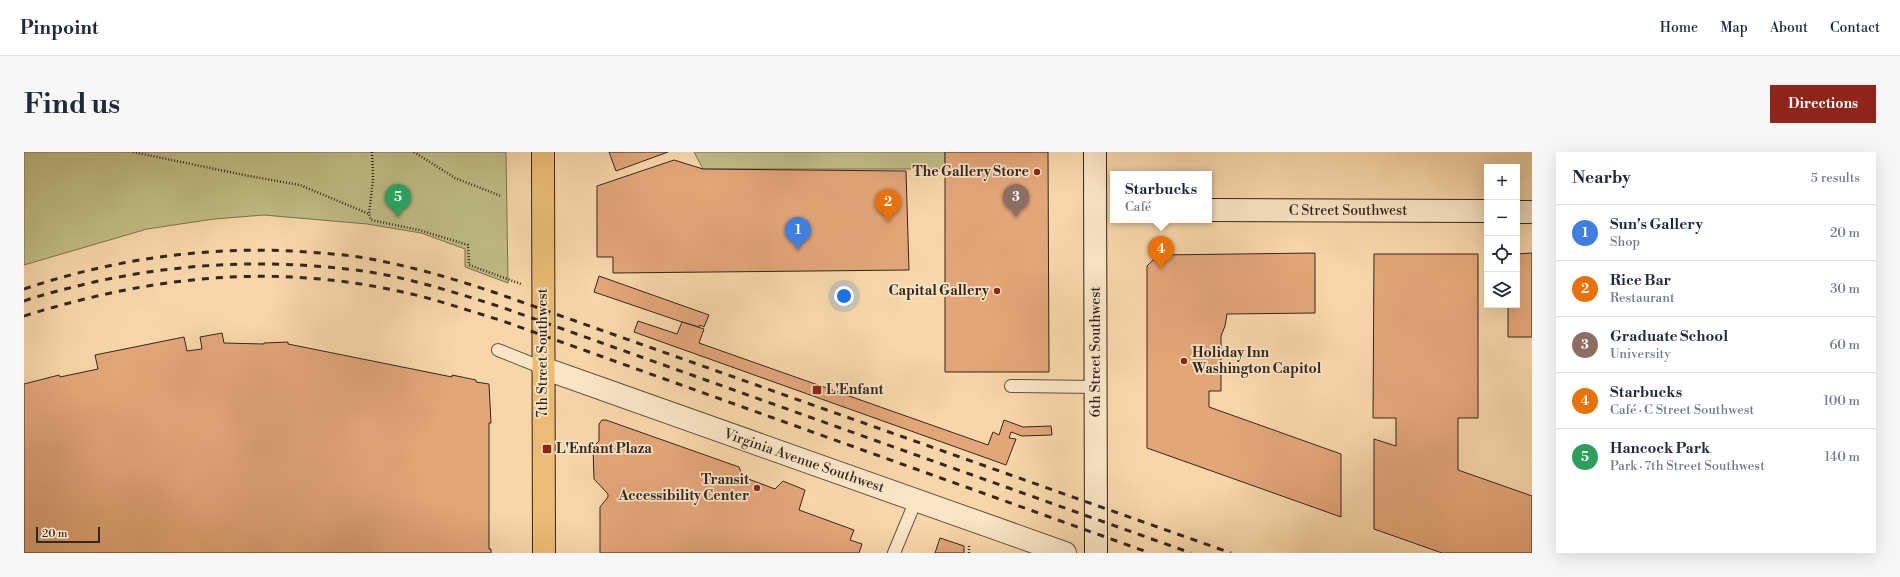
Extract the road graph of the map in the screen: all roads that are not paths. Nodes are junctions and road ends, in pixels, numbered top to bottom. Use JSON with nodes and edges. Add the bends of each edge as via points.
{"nodes":[{"id":1,"x":543,"y":152,"type":"edge"},
{"id":2,"x":1095,"y":152,"type":"edge"},
{"id":3,"x":1104,"y":210,"type":"edge"},
{"id":4,"x":1212,"y":210,"type":"edge"},
{"id":5,"x":1484,"y":211,"type":"edge"},
{"id":6,"x":1520,"y":212,"type":"edge"},
{"id":7,"x":1532,"y":212,"type":"edge"},
{"id":8,"x":498,"y":350,"type":"dead end"},
{"id":9,"x":543,"y":368,"type":"junction"},
{"id":10,"x":1011,"y":386,"type":"dead end"},
{"id":11,"x":1096,"y":387,"type":"junction"},
{"id":12,"x":916,"y":500,"type":"junction"},
{"id":13,"x":544,"y":553,"type":"edge"},
{"id":14,"x":894,"y":553,"type":"edge"},
{"id":15,"x":1064,"y":553,"type":"edge"},
{"id":16,"x":1096,"y":553,"type":"edge"}],
"edges":[{"from":1,"to":9,"type":"main road","name":"7th Street Southwest"},
{"from":2,"to":3,"type":"street","name":"6th Street Southwest"},
{"from":3,"to":11,"type":"street","name":"6th Street Southwest"},
{"from":4,"to":5,"type":"street","name":"C Street Southwest"},
{"from":6,"to":7,"type":"street"},
{"from":8,"to":9,"type":"lane"},
{"from":9,"to":12,"type":"street","name":"Virginia Avenue Southwest"},
{"from":9,"to":13,"type":"main road","name":"7th Street Southwest"},
{"from":10,"to":11,"type":"lane"},
{"from":11,"to":16,"type":"street","name":"6th Street Southwest"},
{"from":12,"to":14,"type":"lane"},
{"from":12,"to":15,"type":"street","name":"Virginia Avenue Southwest"}]}
